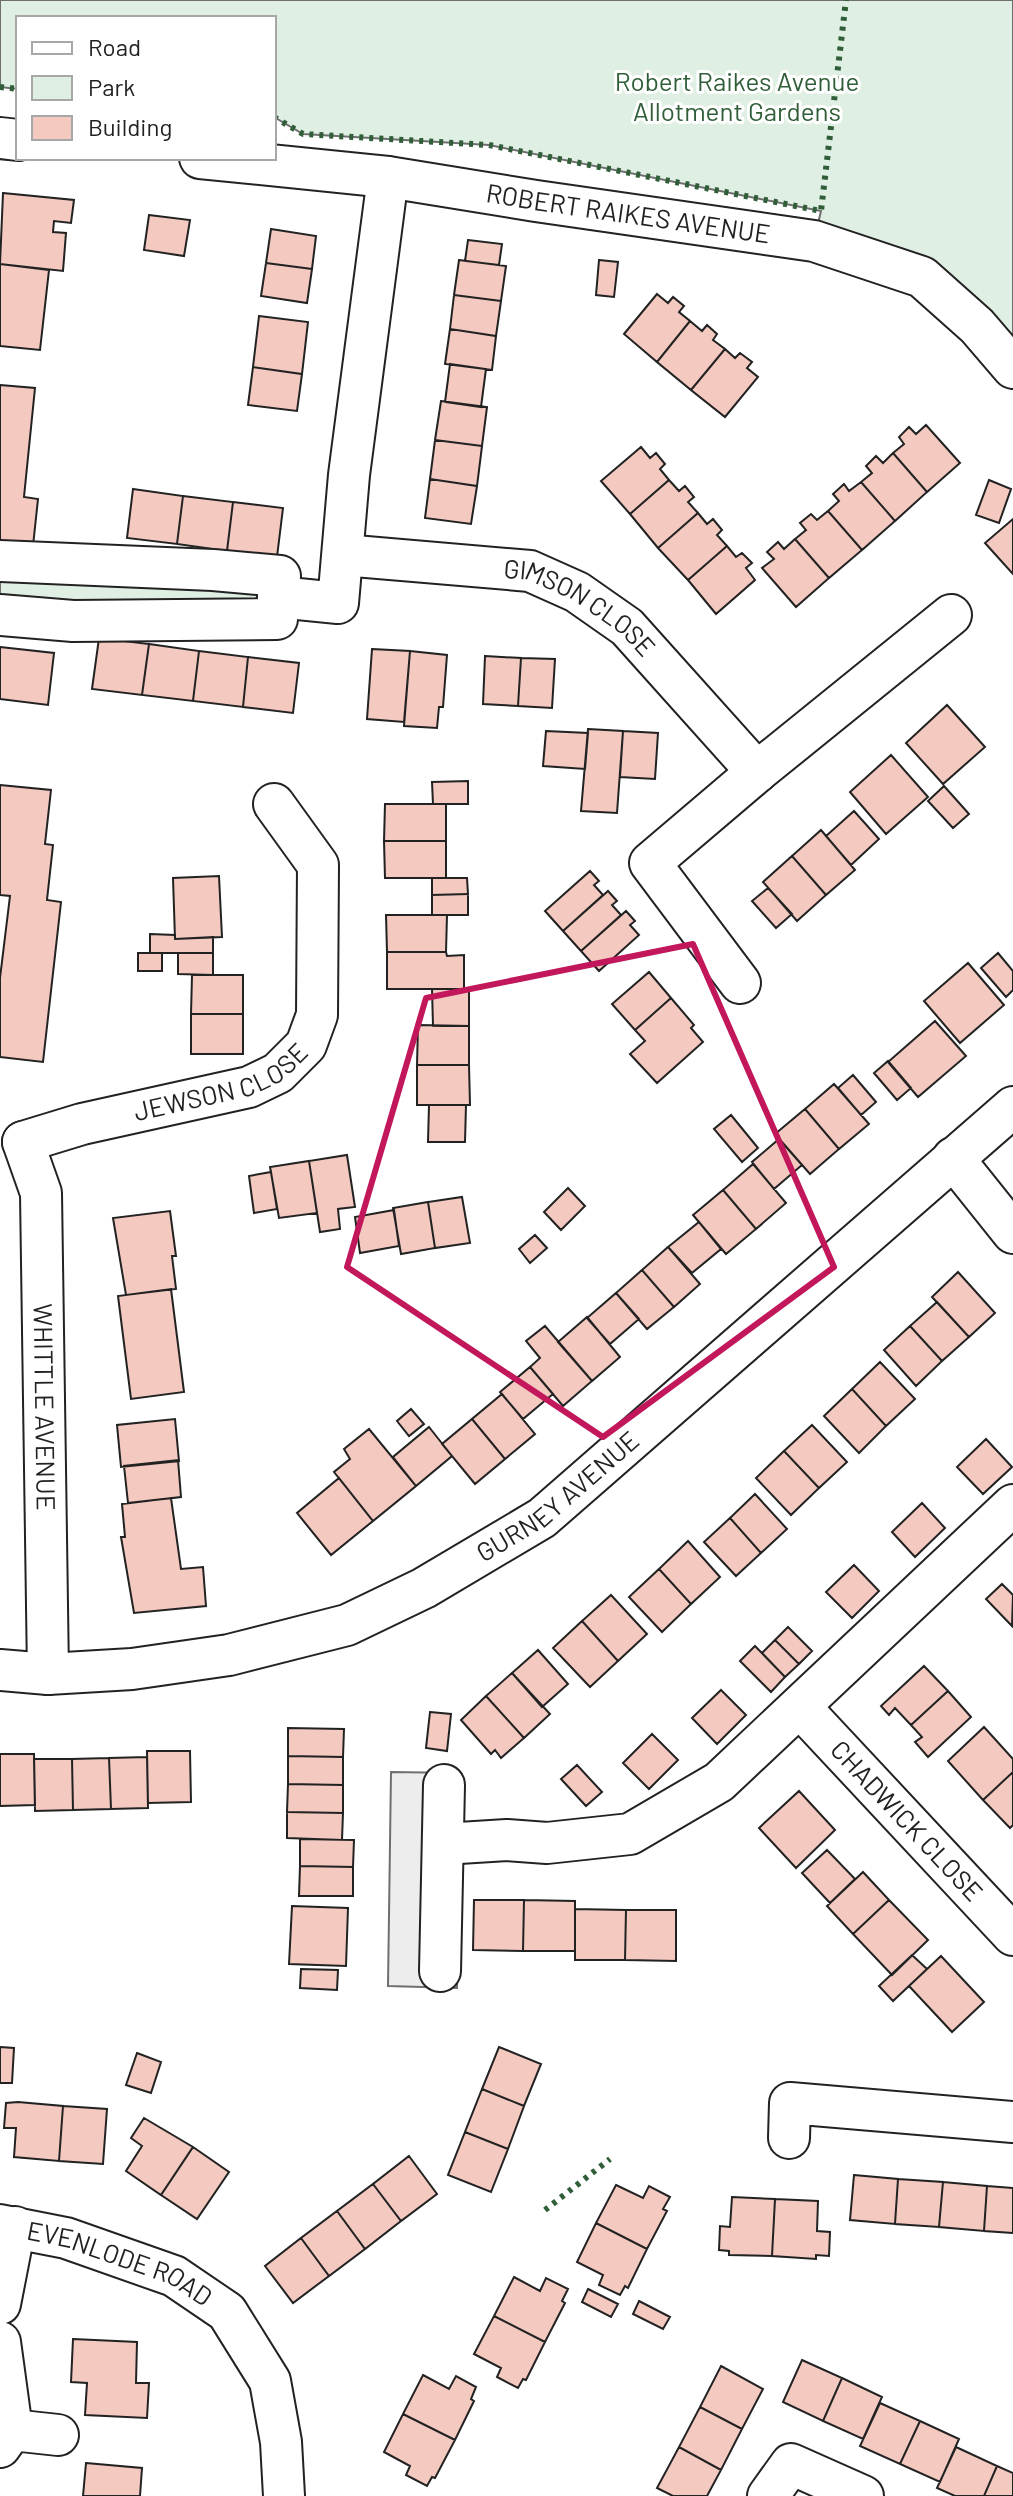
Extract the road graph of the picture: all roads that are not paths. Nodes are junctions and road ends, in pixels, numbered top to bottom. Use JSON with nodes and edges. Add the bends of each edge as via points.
{"nodes":[{"id":1,"x":220,"y":160,"type":"edge"},
{"id":2,"x":388,"y":177,"type":"junction"},
{"id":3,"x":1013,"y":368,"type":"edge"},
{"id":4,"x":343,"y":555,"type":"junction"},
{"id":5,"x":0,"y":561,"type":"edge"},
{"id":6,"x":278,"y":597,"type":"junction"},
{"id":7,"x":0,"y":615,"type":"edge"},
{"id":8,"x":951,"y":615,"type":"dead end"},
{"id":9,"x":757,"y":772,"type":"junction"},
{"id":10,"x":274,"y":804,"type":"dead end"},
{"id":11,"x":740,"y":983,"type":"dead end"},
{"id":12,"x":1013,"y":1107,"type":"edge"},
{"id":13,"x":11,"y":1136,"type":"edge"},
{"id":14,"x":953,"y":1158,"type":"junction"},
{"id":15,"x":1013,"y":1233,"type":"edge"},
{"id":16,"x":1013,"y":1505,"type":"edge"},
{"id":17,"x":0,"y":1670,"type":"edge"},
{"id":18,"x":48,"y":1674,"type":"junction"},
{"id":19,"x":800,"y":1707,"type":"junction"},
{"id":20,"x":444,"y":1785,"type":"dead end"},
{"id":21,"x":443,"y":1844,"type":"junction"},
{"id":22,"x":1013,"y":1935,"type":"edge"},
{"id":23,"x":440,"y":1971,"type":"dead end"},
{"id":24,"x":1013,"y":2122,"type":"edge"},
{"id":25,"x":789,"y":2138,"type":"dead end"},
{"id":26,"x":7,"y":2226,"type":"edge"},
{"id":27,"x":0,"y":2304,"type":"edge"},
{"id":28,"x":0,"y":2342,"type":"edge"},
{"id":29,"x":58,"y":2435,"type":"dead end"},
{"id":30,"x":6,"y":2438,"type":"edge"},
{"id":31,"x":284,"y":2496,"type":"edge"},
{"id":32,"x":768,"y":2496,"type":"edge"},
{"id":33,"x":863,"y":2496,"type":"edge"}],
"edges":[{"from":1,"to":2,"type":"street","name":"ROBERT RAIKES AVENUE"},
{"from":2,"to":3,"type":"street","name":"ROBERT RAIKES AVENUE","via":[[814,241],[922,277],[977,326]]},
{"from":2,"to":4,"type":"street"},
{"from":4,"to":6,"type":"street","via":[[338,603]]},
{"from":4,"to":9,"type":"street","name":"GIMSON CLOSE","via":[[530,571],[577,592],[627,627]]},
{"from":5,"to":6,"type":"street","via":[[280,576]]},
{"from":6,"to":7,"type":"street","via":[[277,619],[73,621]]},
{"from":8,"to":9,"type":"street"},
{"from":9,"to":11,"type":"street","via":[[650,863]]},
{"from":10,"to":13,"type":"street","name":"JEWSON CLOSE","via":[[318,865],[317,1015],[306,1045],[278,1073],[249,1087]]},
{"from":12,"to":14,"type":"street","name":"GURNEY AVENUE"},
{"from":13,"to":18,"type":"street","name":"WHITTLE AVENUE","via":[[41,1193]]},
{"from":14,"to":15,"type":"street"},
{"from":14,"to":18,"type":"street","name":"GURNEY AVENUE","via":[[542,1518],[424,1588],[347,1625],[229,1655]]},
{"from":16,"to":19,"type":"street"},
{"from":17,"to":18,"type":"street","name":"GURNEY AVENUE"},
{"from":19,"to":21,"type":"street","via":[[719,1782],[630,1834],[547,1843]]},
{"from":19,"to":22,"type":"street","name":"CHADWICK CLOSE"},
{"from":20,"to":21,"type":"street"},
{"from":21,"to":23,"type":"street"},
{"from":24,"to":25,"type":"street","via":[[790,2103]]},
{"from":26,"to":27,"type":"street"},
{"from":26,"to":31,"type":"street","name":"EVENLODE ROAD","via":[[66,2238],[174,2276],[227,2312],[270,2381]]},
{"from":28,"to":30,"type":"street"},
{"from":29,"to":30,"type":"street"},
{"from":32,"to":33,"type":"street","via":[[791,2464]]}]}
